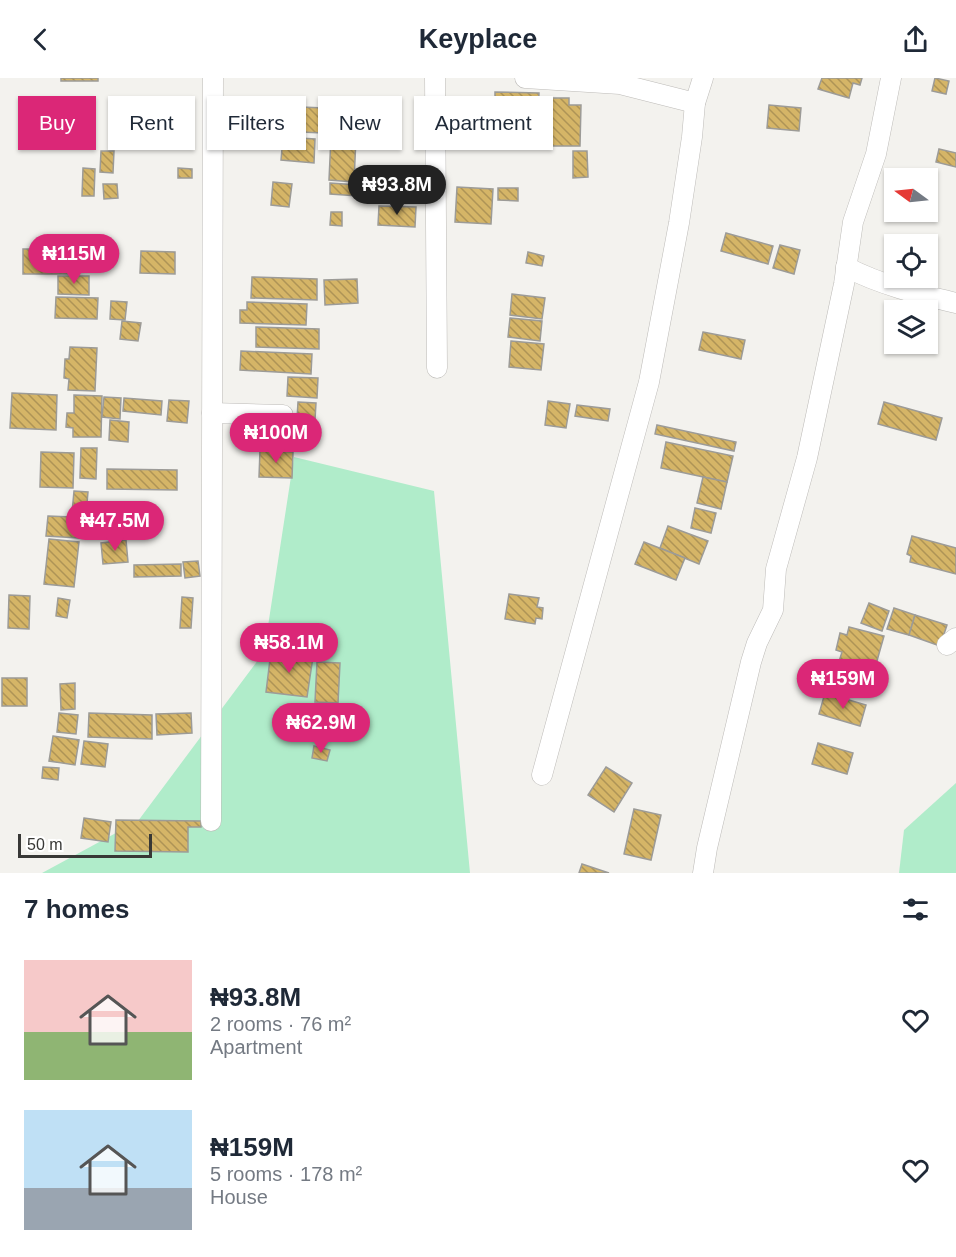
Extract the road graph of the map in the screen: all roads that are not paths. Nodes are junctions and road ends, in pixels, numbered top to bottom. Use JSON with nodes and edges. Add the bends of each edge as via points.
{"nodes":[{"id":1,"x":213,"y":78,"type":"edge"},
{"id":2,"x":435,"y":78,"type":"edge"},
{"id":3,"x":525,"y":78,"type":"edge"},
{"id":4,"x":703,"y":78,"type":"edge"},
{"id":5,"x":891,"y":78,"type":"edge"},
{"id":6,"x":695,"y":103,"type":"junction"},
{"id":7,"x":846,"y":267,"type":"junction"},
{"id":8,"x":956,"y":303,"type":"edge"},
{"id":9,"x":437,"y":368,"type":"dead end"},
{"id":10,"x":212,"y":413,"type":"junction"},
{"id":11,"x":283,"y":415,"type":"dead end"},
{"id":12,"x":542,"y":775,"type":"dead end"},
{"id":13,"x":211,"y":820,"type":"dead end"},
{"id":14,"x":703,"y":873,"type":"edge"}],
"edges":[{"from":1,"to":10,"type":"street"},
{"from":2,"to":9,"type":"street"},
{"from":3,"to":6,"type":"street","via":[[620,84]]},
{"from":4,"to":6,"type":"street"},
{"from":5,"to":7,"type":"street","via":[[876,154],[853,222]]},
{"from":6,"to":12,"type":"street","via":[[679,223],[648,382]]},
{"from":7,"to":8,"type":"street","via":[[891,286]]},
{"from":7,"to":14,"type":"street","via":[[807,458],[776,569],[772,610],[751,662]]},
{"from":10,"to":11,"type":"street"},
{"from":10,"to":13,"type":"street"}]}
